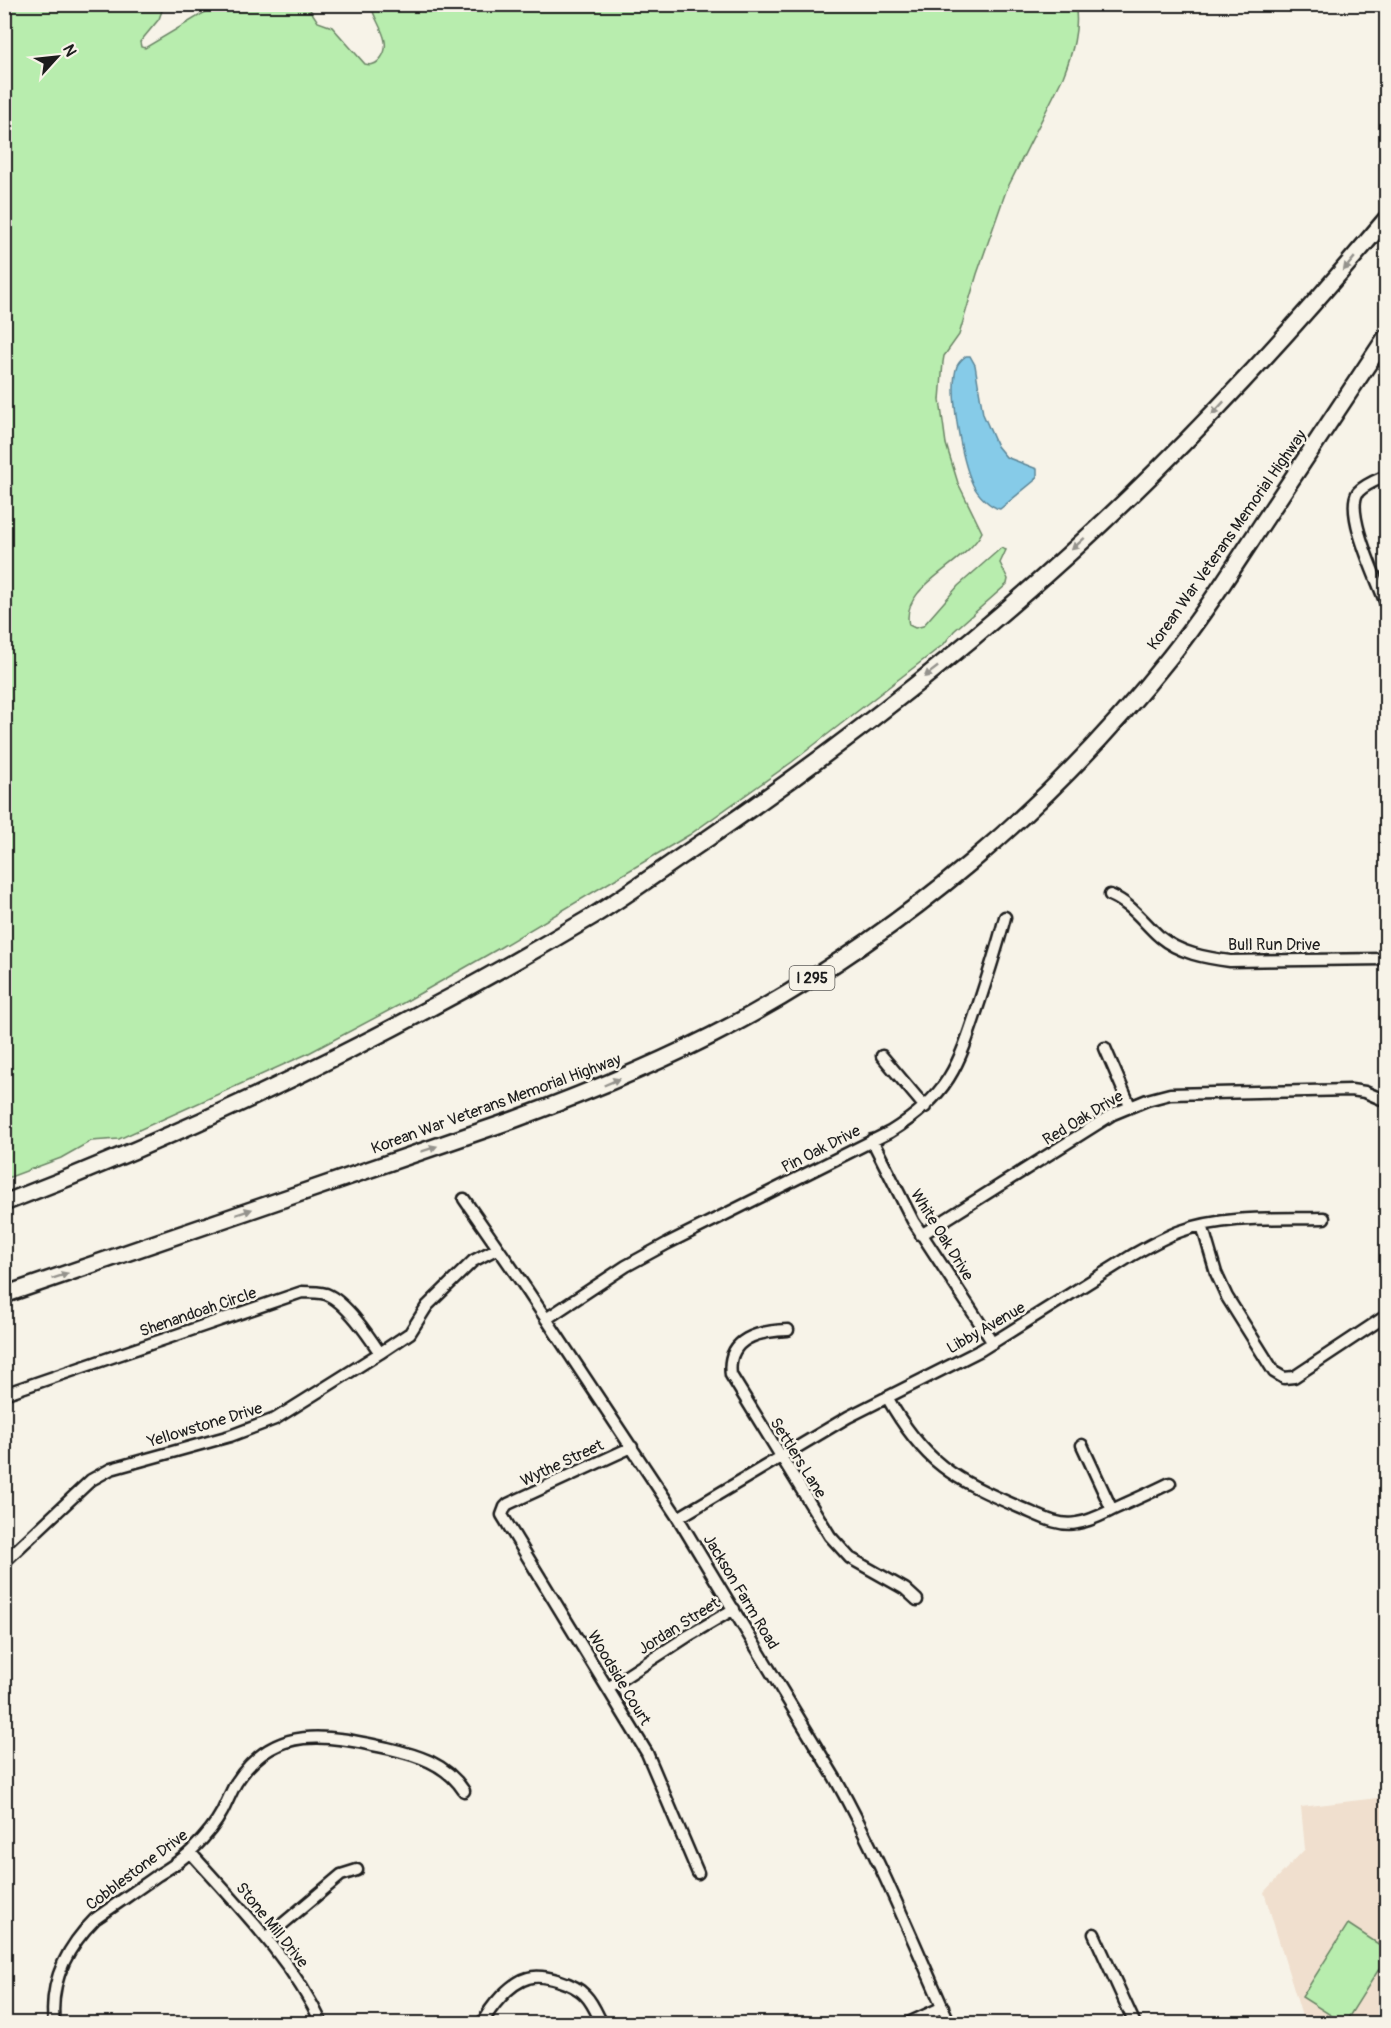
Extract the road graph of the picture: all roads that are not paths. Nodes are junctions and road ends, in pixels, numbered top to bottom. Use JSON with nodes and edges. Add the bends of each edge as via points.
{"nodes":[{"id":1,"x":1386,"y":219,"type":"edge"},
{"id":2,"x":1386,"y":337,"type":"edge"},
{"id":3,"x":1386,"y":476,"type":"edge"},
{"id":4,"x":1386,"y":604,"type":"edge"},
{"id":5,"x":1110,"y":895,"type":"dead end"},
{"id":6,"x":1005,"y":917,"type":"dead end"},
{"id":7,"x":1386,"y":959,"type":"edge"},
{"id":8,"x":1105,"y":1048,"type":"dead end"},
{"id":9,"x":882,"y":1056,"type":"dead end"},
{"id":10,"x":1386,"y":1101,"type":"edge"},
{"id":11,"x":1130,"y":1106,"type":"junction"},
{"id":12,"x":925,"y":1107,"type":"junction"},
{"id":13,"x":872,"y":1140,"type":"junction"},
{"id":14,"x":464,"y":1199,"type":"dead end"},
{"id":15,"x":4,"y":1203,"type":"edge"},
{"id":16,"x":1324,"y":1218,"type":"dead end"},
{"id":17,"x":1202,"y":1225,"type":"junction"},
{"id":18,"x":921,"y":1235,"type":"junction"},
{"id":19,"x":498,"y":1248,"type":"junction"},
{"id":20,"x":4,"y":1295,"type":"edge"},
{"id":21,"x":1386,"y":1316,"type":"edge"},
{"id":22,"x":546,"y":1319,"type":"junction"},
{"id":23,"x":788,"y":1330,"type":"dead end"},
{"id":24,"x":993,"y":1343,"type":"junction"},
{"id":25,"x":380,"y":1353,"type":"junction"},
{"id":26,"x":4,"y":1394,"type":"edge"},
{"id":27,"x":887,"y":1397,"type":"junction"},
{"id":28,"x":1082,"y":1445,"type":"dead end"},
{"id":29,"x":632,"y":1447,"type":"junction"},
{"id":30,"x":779,"y":1456,"type":"junction"},
{"id":31,"x":1170,"y":1483,"type":"dead end"},
{"id":32,"x":505,"y":1507,"type":"joint"},
{"id":33,"x":1112,"y":1510,"type":"junction"},
{"id":34,"x":678,"y":1518,"type":"junction"},
{"id":35,"x":6,"y":1556,"type":"edge"},
{"id":36,"x":917,"y":1600,"type":"dead end"},
{"id":37,"x":734,"y":1609,"type":"junction"},
{"id":38,"x":608,"y":1688,"type":"junction"},
{"id":39,"x":464,"y":1791,"type":"dead end"},
{"id":40,"x":190,"y":1852,"type":"junction"},
{"id":41,"x":357,"y":1870,"type":"dead end"},
{"id":42,"x":698,"y":1873,"type":"dead end"},
{"id":43,"x":1094,"y":1934,"type":"dead end"},
{"id":44,"x":266,"y":1938,"type":"junction"},
{"id":45,"x":943,"y":2007,"type":"junction"},
{"id":46,"x":54,"y":2024,"type":"edge"},
{"id":47,"x":322,"y":2024,"type":"edge"},
{"id":48,"x":482,"y":2024,"type":"edge"},
{"id":49,"x":602,"y":2024,"type":"edge"},
{"id":50,"x":906,"y":2024,"type":"edge"},
{"id":51,"x":951,"y":2024,"type":"edge"},
{"id":52,"x":1135,"y":2024,"type":"edge"}],
"edges":[{"from":1,"to":15,"type":"highway","one_way":true,"via":[[1258,366],[1097,527],[938,667],[759,803],[594,916],[384,1033],[242,1104]]},
{"from":20,"to":2,"type":"highway","name":"Korean War Veterans Memorial Highway","number":"I 295","one_way":true,"via":[[592,1090],[734,1024],[856,950],[992,844],[1095,744],[1141,692],[1206,608]]},
{"from":3,"to":4,"type":"street","via":[[1359,491],[1354,506]]},
{"from":5,"to":7,"type":"street","name":"Bull Run Drive","via":[[1127,904],[1162,939],[1212,959]]},
{"from":6,"to":12,"type":"street","name":"Pin Oak Drive","via":[[964,1049],[948,1081]]},
{"from":8,"to":11,"type":"street"},
{"from":9,"to":12,"type":"street"},
{"from":10,"to":11,"type":"street","name":"Red Oak Drive","via":[[1365,1092],[1314,1089],[1170,1094]]},
{"from":11,"to":18,"type":"street","name":"Red Oak Drive"},
{"from":12,"to":13,"type":"street","name":"Pin Oak Drive"},
{"from":13,"to":18,"type":"street","name":"White Oak Drive"},
{"from":13,"to":22,"type":"street","name":"Pin Oak Drive","via":[[626,1266]]},
{"from":14,"to":19,"type":"street","name":"Jackson Farm Road"},
{"from":16,"to":17,"type":"street","name":"Libby Avenue","via":[[1251,1219]]},
{"from":17,"to":21,"type":"street","via":[[1227,1297],[1274,1372],[1282,1377],[1294,1377]]},
{"from":17,"to":24,"type":"street","name":"Libby Avenue","via":[[1131,1256]]},
{"from":18,"to":24,"type":"street","name":"White Oak Drive"},
{"from":19,"to":22,"type":"street","name":"Jackson Farm Road"},
{"from":19,"to":25,"type":"street","name":"Yellowstone Drive","via":[[473,1261],[427,1306],[410,1333]]},
{"from":22,"to":29,"type":"street","name":"Jackson Farm Road"},
{"from":23,"to":30,"type":"street","name":"Settlers Lane","via":[[750,1337],[736,1349],[730,1362],[731,1376]]},
{"from":24,"to":27,"type":"street","name":"Libby Avenue"},
{"from":25,"to":26,"type":"street","name":"Shenandoah Circle","via":[[347,1310],[326,1294],[302,1292]]},
{"from":25,"to":35,"type":"street","name":"Yellowstone Drive","via":[[275,1419],[230,1436],[111,1469],[91,1480]]},
{"from":27,"to":30,"type":"street","name":"Libby Avenue"},
{"from":27,"to":33,"type":"street","via":[[922,1449],[959,1479],[1057,1522],[1078,1523]]},
{"from":28,"to":33,"type":"street"},
{"from":29,"to":32,"type":"street","name":"Wythe Street"},
{"from":29,"to":34,"type":"street","name":"Jackson Farm Road"},
{"from":30,"to":34,"type":"street","name":"Libby Avenue"},
{"from":30,"to":36,"type":"street","name":"Settlers Lane","via":[[840,1549]]},
{"from":31,"to":33,"type":"street"},
{"from":32,"to":38,"type":"street","name":"Woodside Court","via":[[504,1518]]},
{"from":34,"to":37,"type":"street","name":"Jackson Farm Road"},
{"from":37,"to":38,"type":"street","name":"Jordan Street"},
{"from":37,"to":45,"type":"street","name":"Jackson Farm Road","via":[[853,1810]]},
{"from":38,"to":42,"type":"street","name":"Woodside Court","via":[[657,1775]]},
{"from":39,"to":40,"type":"street","name":"Cobblestone Drive","via":[[440,1766],[409,1753],[332,1737],[299,1738],[253,1762],[210,1829]]},
{"from":40,"to":44,"type":"street","name":"Stone Mill Drive"},
{"from":40,"to":46,"type":"street","name":"Cobblestone Drive","via":[[83,1931],[60,1969],[53,1999]]},
{"from":41,"to":44,"type":"street","via":[[340,1875]]},
{"from":43,"to":52,"type":"street"},
{"from":44,"to":47,"type":"street","name":"Stone Mill Drive","via":[[299,1983]]},
{"from":45,"to":50,"type":"street"},
{"from":45,"to":51,"type":"street","name":"Jackson Farm Road"},
{"from":48,"to":49,"type":"street","via":[[507,1991],[528,1978],[560,1981],[584,1994]]}]}
